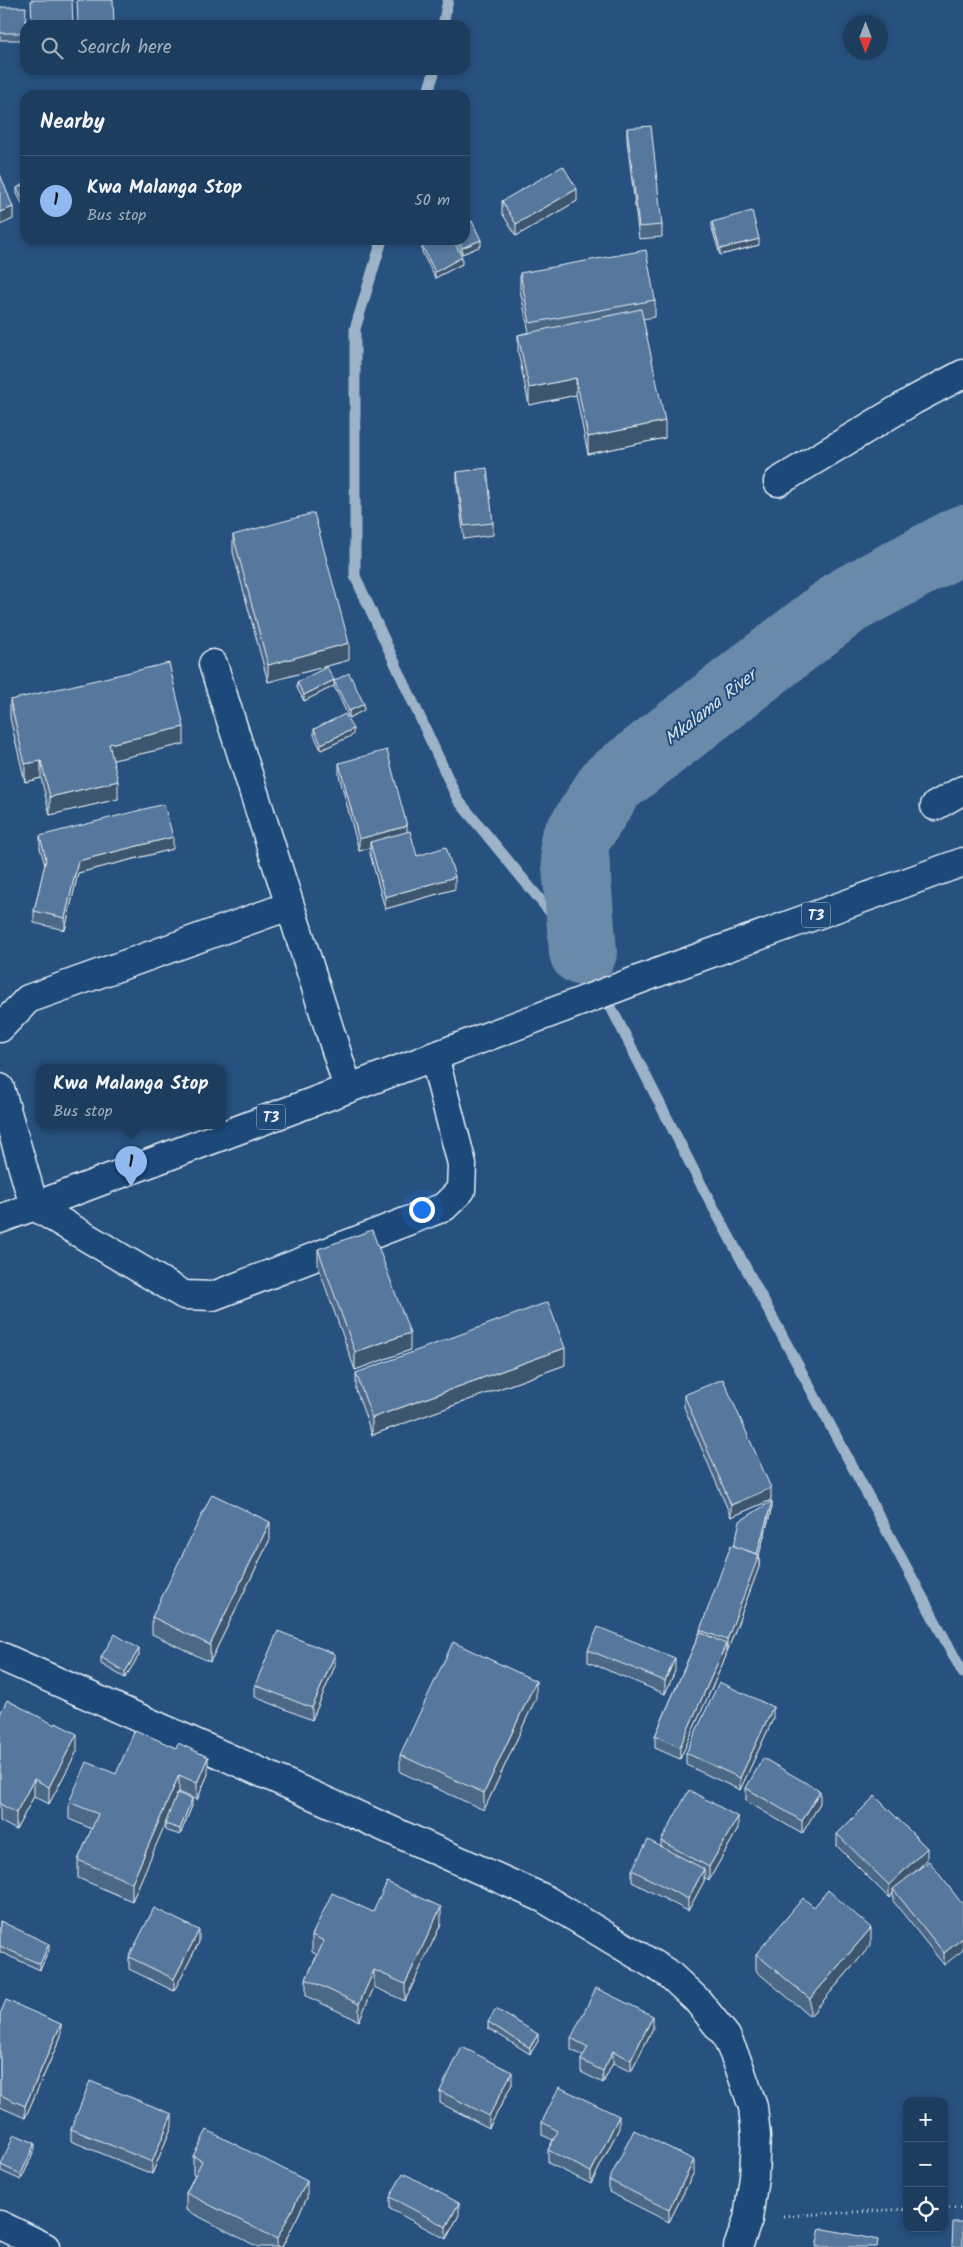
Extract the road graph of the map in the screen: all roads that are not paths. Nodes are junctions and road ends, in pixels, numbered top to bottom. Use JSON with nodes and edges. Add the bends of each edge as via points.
{"nodes":[{"id":1,"x":963,"y":374,"type":"edge"},
{"id":2,"x":778,"y":482,"type":"dead end"},
{"id":3,"x":213,"y":664,"type":"dead end"},
{"id":4,"x":963,"y":790,"type":"edge"},
{"id":5,"x":935,"y":806,"type":"dead end"},
{"id":6,"x":963,"y":862,"type":"edge"},
{"id":7,"x":289,"y":906,"type":"junction"},
{"id":8,"x":0,"y":1028,"type":"edge"},
{"id":9,"x":434,"y":1056,"type":"junction"},
{"id":10,"x":0,"y":1088,"type":"edge"},
{"id":11,"x":348,"y":1088,"type":"junction"},
{"id":12,"x":34,"y":1206,"type":"junction"},
{"id":13,"x":0,"y":1219,"type":"edge"},
{"id":14,"x":0,"y":1656,"type":"edge"},
{"id":15,"x":0,"y":2225,"type":"edge"},
{"id":16,"x":45,"y":2247,"type":"edge"},
{"id":17,"x":738,"y":2247,"type":"edge"}],
"edges":[{"from":1,"to":2,"type":"main road"},
{"from":3,"to":7,"type":"main road"},
{"from":4,"to":5,"type":"main road"},
{"from":6,"to":9,"type":"main road","number":"T3"},
{"from":7,"to":8,"type":"main road","via":[[28,999]]},
{"from":7,"to":11,"type":"main road"},
{"from":9,"to":11,"type":"main road","number":"T3"},
{"from":9,"to":12,"type":"main road","via":[[462,1164],[461,1190],[444,1206],[213,1296],[184,1296]]},
{"from":10,"to":12,"type":"main road"},
{"from":11,"to":12,"type":"main road","number":"T3"},
{"from":12,"to":13,"type":"main road","number":"T3"},
{"from":14,"to":17,"type":"main road","via":[[543,1898],[669,1974],[726,2036],[753,2107],[756,2136],[754,2178],[748,2218]]},
{"from":15,"to":16,"type":"main road"}]}
